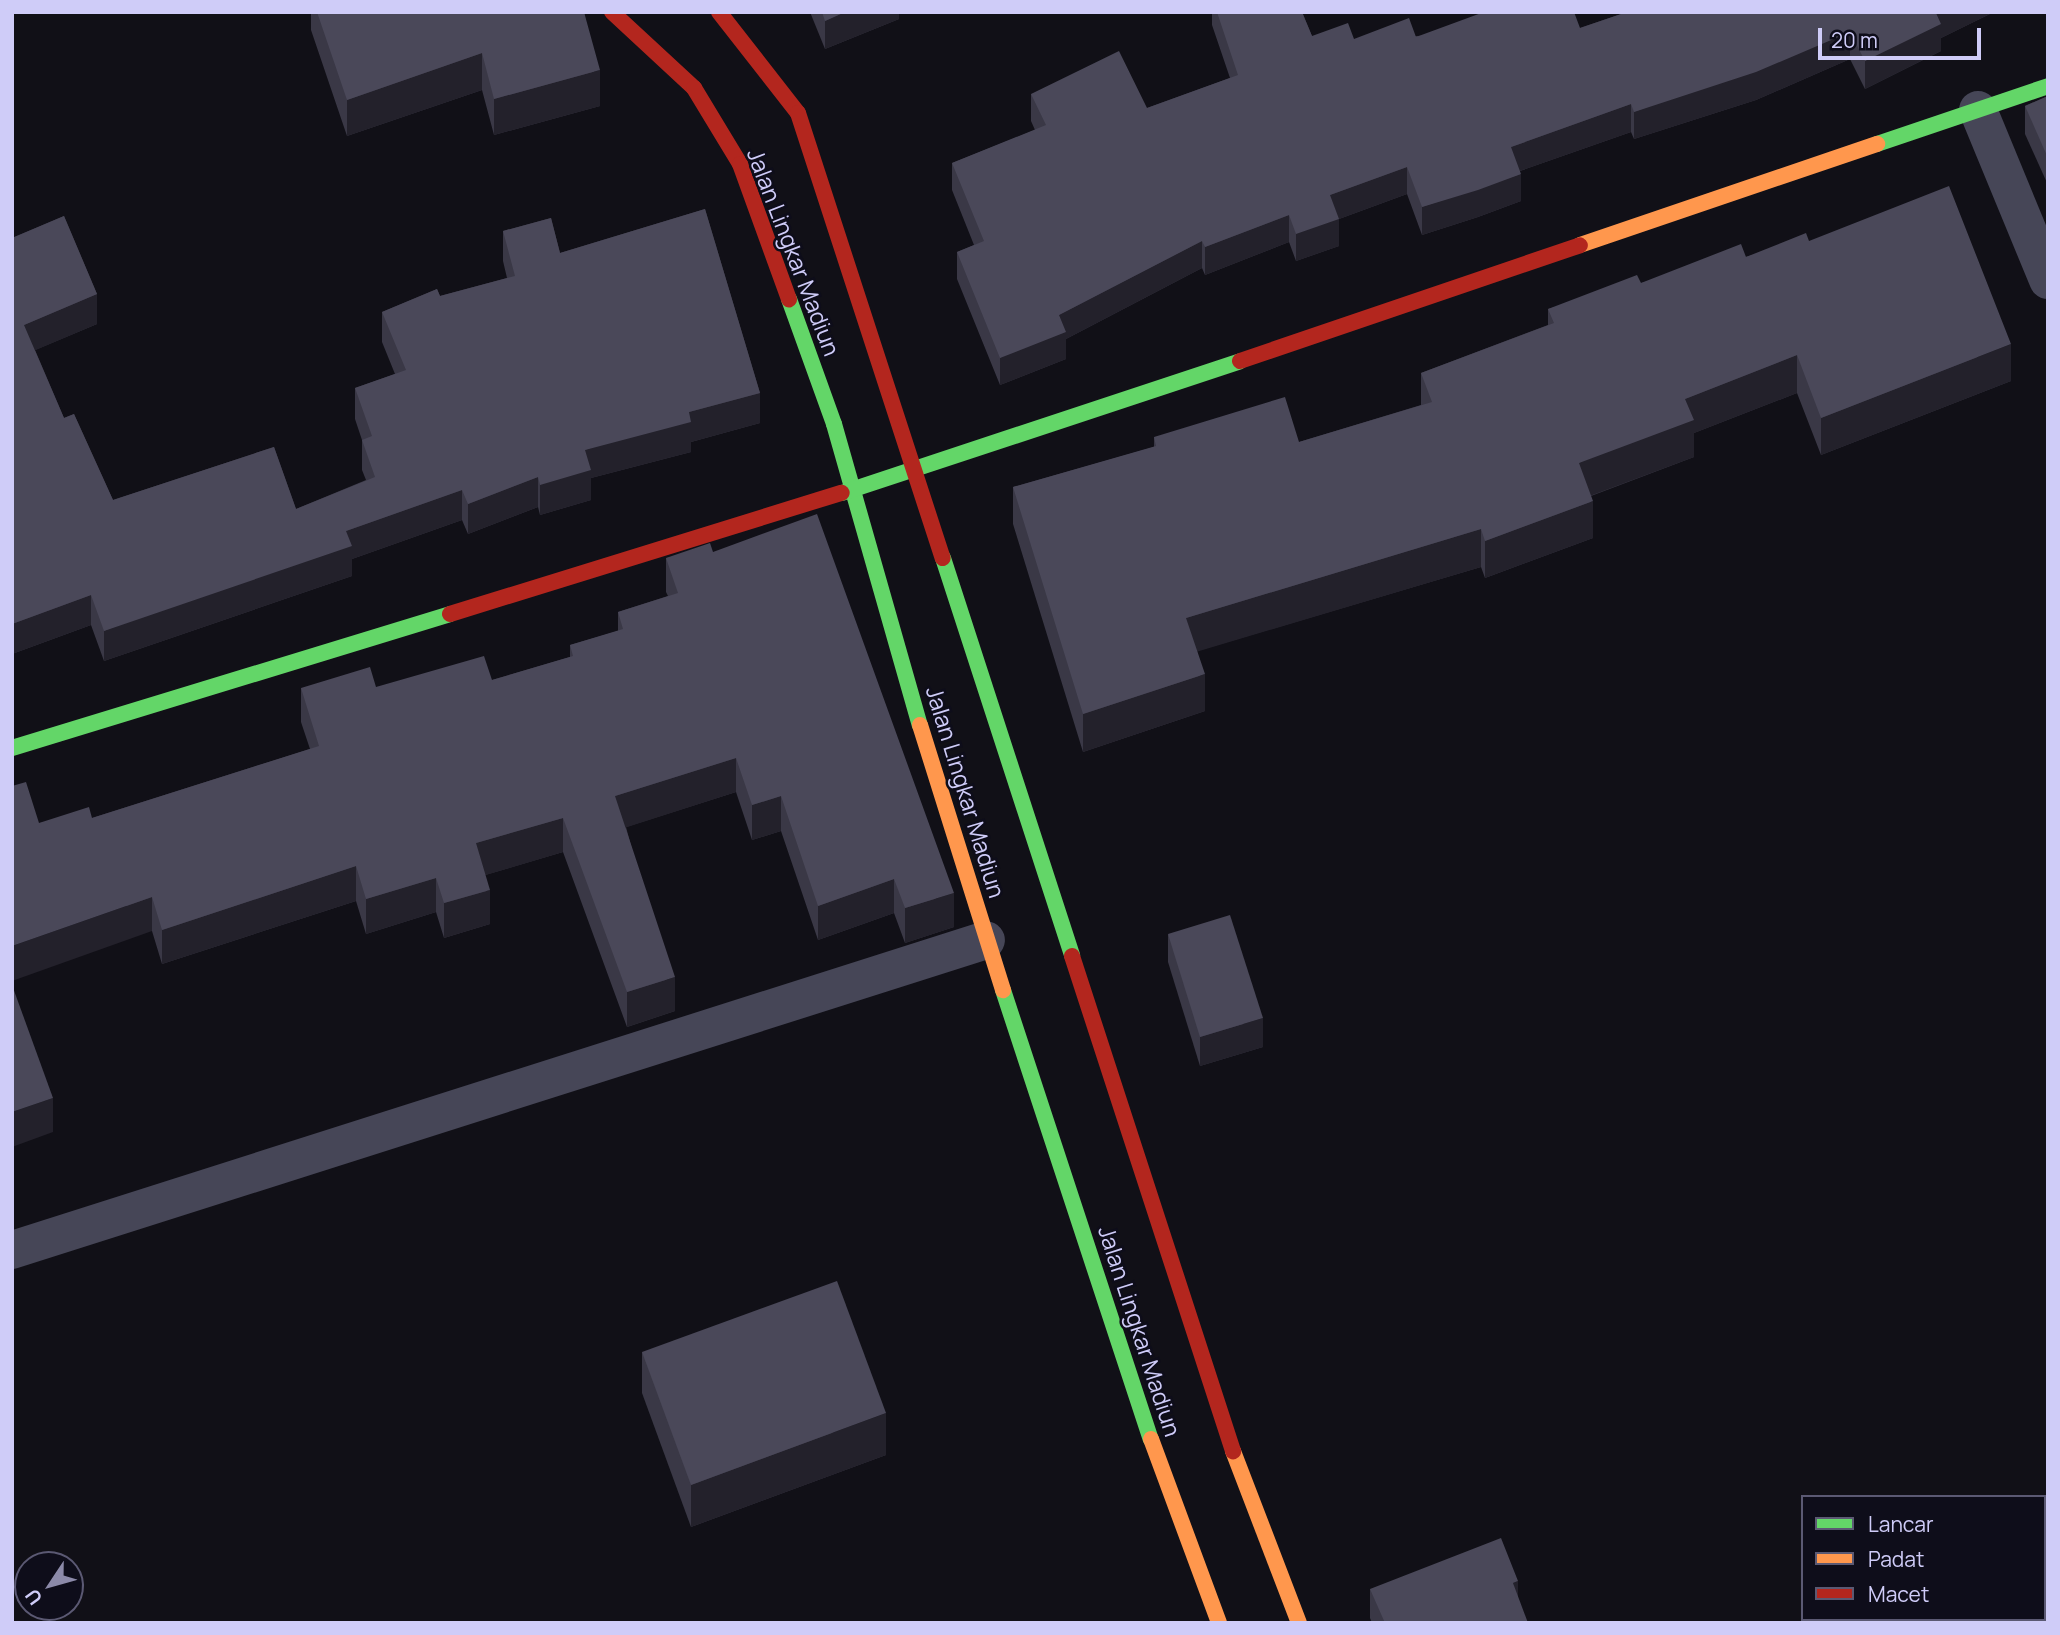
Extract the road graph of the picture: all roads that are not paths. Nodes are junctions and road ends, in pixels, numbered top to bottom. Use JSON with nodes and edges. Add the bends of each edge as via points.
{"nodes":[{"id":1,"x":611,"y":12,"type":"edge"},
{"id":2,"x":719,"y":12,"type":"edge"},
{"id":3,"x":2048,"y":86,"type":"edge"},
{"id":4,"x":1978,"y":110,"type":"junction"},
{"id":5,"x":2048,"y":280,"type":"edge"},
{"id":6,"x":918,"y":470,"type":"junction"},
{"id":7,"x":848,"y":490,"type":"junction"},
{"id":8,"x":12,"y":748,"type":"edge"},
{"id":9,"x":986,"y":940,"type":"junction"},
{"id":10,"x":12,"y":1250,"type":"edge"},
{"id":11,"x":1220,"y":1623,"type":"edge"},
{"id":12,"x":1299,"y":1623,"type":"edge"}],
"edges":[{"from":1,"to":7,"type":"main road","name":"Jalan Lingkar Madiun","via":[[694,88],[740,164],[834,424]]},
{"from":2,"to":6,"type":"main road","name":"Jalan Lingkar Madiun","via":[[798,113]]},
{"from":3,"to":4,"type":"main road"},
{"from":4,"to":5,"type":"street"},
{"from":4,"to":6,"type":"main road"},
{"from":6,"to":7,"type":"main road"},
{"from":6,"to":12,"type":"main road","name":"Jalan Lingkar Madiun","via":[[1244,1485]]},
{"from":7,"to":8,"type":"main road"},
{"from":7,"to":9,"type":"main road","name":"Jalan Lingkar Madiun"},
{"from":9,"to":10,"type":"street"},
{"from":9,"to":11,"type":"main road","name":"Jalan Lingkar Madiun","via":[[1184,1537]]}]}
